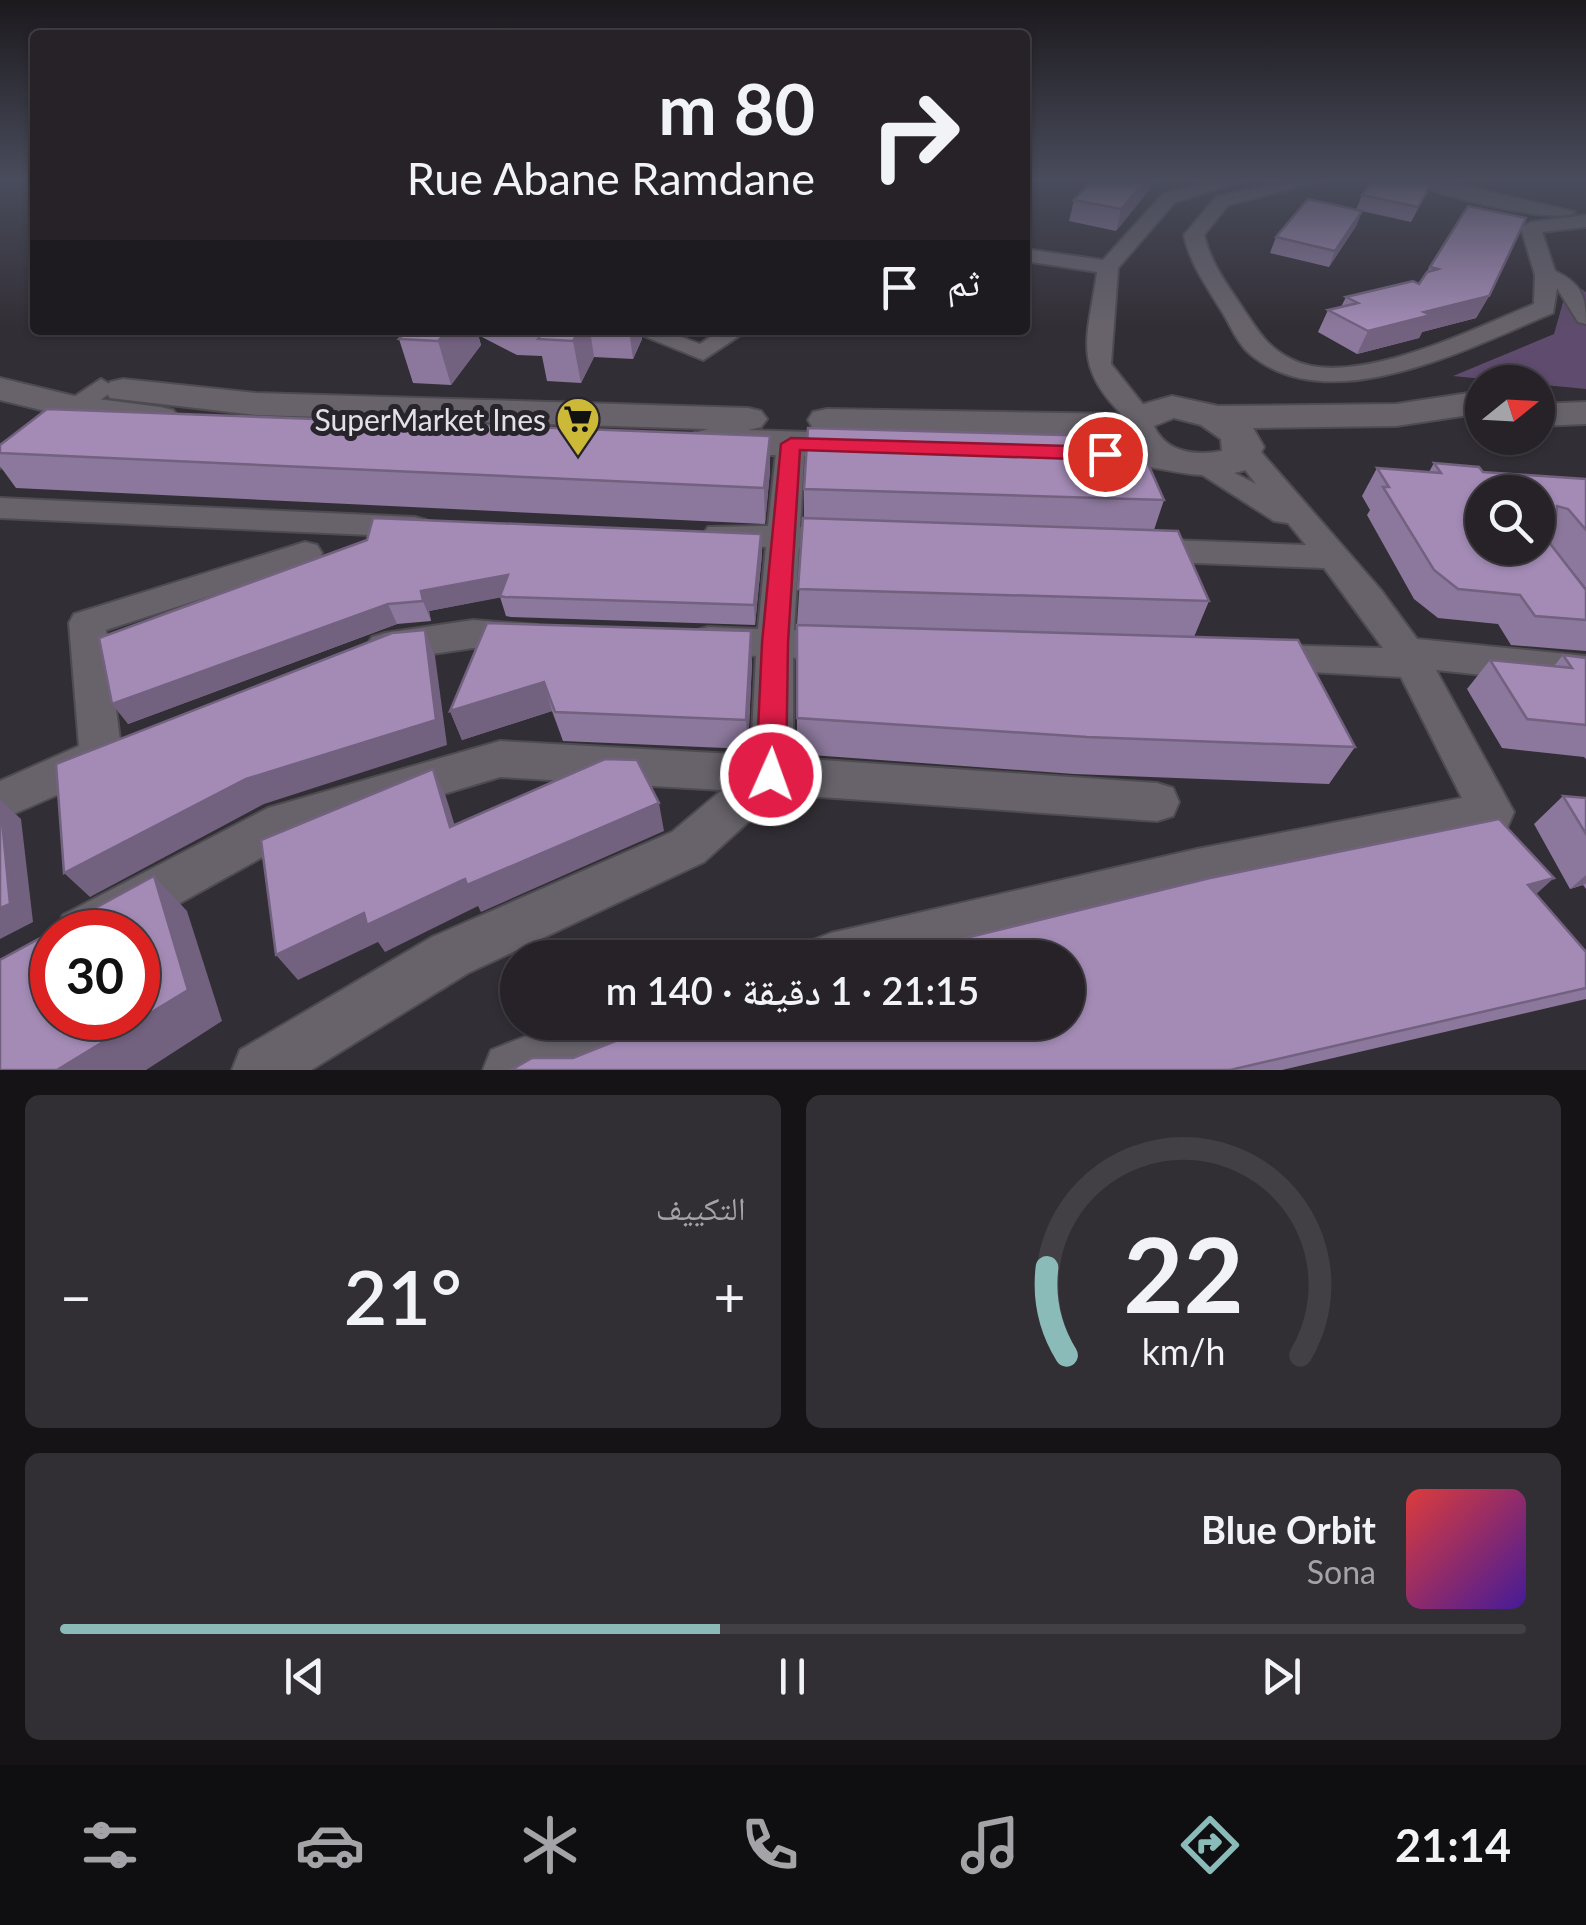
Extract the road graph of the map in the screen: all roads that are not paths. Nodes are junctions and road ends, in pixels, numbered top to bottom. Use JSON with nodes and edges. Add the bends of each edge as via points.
{"nodes":[{"id":1,"x":1531,"y":228,"type":"edge"},
{"id":2,"x":1142,"y":229,"type":"edge"},
{"id":3,"x":1199,"y":229,"type":"edge"},
{"id":4,"x":1030,"y":255,"type":"edge"},
{"id":5,"x":1108,"y":267,"type":"junction"},
{"id":6,"x":1546,"y":275,"type":"junction"},
{"id":7,"x":1586,"y":317,"type":"edge"},
{"id":8,"x":654,"y":335,"type":"edge"},
{"id":9,"x":729,"y":335,"type":"edge"},
{"id":10,"x":0,"y":362,"type":"edge"},
{"id":11,"x":0,"y":389,"type":"edge"},
{"id":12,"x":87,"y":397,"type":"junction"},
{"id":13,"x":1555,"y":402,"type":"edge"},
{"id":14,"x":1465,"y":405,"type":"edge"},
{"id":15,"x":1584,"y":411,"type":"edge"},
{"id":16,"x":1555,"y":414,"type":"edge"},
{"id":17,"x":1216,"y":417,"type":"junction"},
{"id":18,"x":1465,"y":425,"type":"edge"},
{"id":19,"x":1144,"y":433,"type":"junction"},
{"id":20,"x":791,"y":444,"type":"junction"},
{"id":21,"x":1244,"y":448,"type":"junction"},
{"id":22,"x":0,"y":459,"type":"edge"},
{"id":23,"x":1205,"y":467,"type":"junction"},
{"id":24,"x":0,"y":508,"type":"edge"},
{"id":25,"x":440,"y":528,"type":"edge"},
{"id":26,"x":690,"y":534,"type":"edge"},
{"id":27,"x":786,"y":537,"type":"junction"},
{"id":28,"x":883,"y":540,"type":"edge"},
{"id":29,"x":1318,"y":542,"type":"junction"},
{"id":30,"x":1116,"y":549,"type":"edge"},
{"id":31,"x":306,"y":553,"type":"dead end"},
{"id":32,"x":568,"y":637,"type":"edge"},
{"id":33,"x":681,"y":640,"type":"edge"},
{"id":34,"x":775,"y":643,"type":"junction"},
{"id":35,"x":875,"y":646,"type":"edge"},
{"id":36,"x":1234,"y":658,"type":"edge"},
{"id":37,"x":1409,"y":658,"type":"junction"},
{"id":38,"x":342,"y":664,"type":"edge"},
{"id":39,"x":1586,"y":672,"type":"edge"},
{"id":40,"x":138,"y":742,"type":"edge"},
{"id":41,"x":101,"y":756,"type":"junction"},
{"id":42,"x":771,"y":775,"type":"junction"},
{"id":43,"x":0,"y":801,"type":"edge"},
{"id":44,"x":1157,"y":802,"type":"dead end"},
{"id":45,"x":121,"y":910,"type":"edge"},
{"id":46,"x":907,"y":940,"type":"edge"},
{"id":47,"x":587,"y":1040,"type":"edge"},
{"id":48,"x":260,"y":1070,"type":"edge"},
{"id":49,"x":511,"y":1070,"type":"edge"}],
"edges":[{"from":1,"to":6,"type":"street"},
{"from":2,"to":5,"type":"street"},
{"from":3,"to":6,"type":"street","via":[[1197,254],[1258,349],[1298,372],[1341,376],[1384,368],[1545,308]]},
{"from":4,"to":5,"type":"street"},
{"from":5,"to":19,"type":"street","via":[[1098,364]]},
{"from":6,"to":7,"type":"street","via":[[1568,285]]},
{"from":8,"to":9,"type":"street","via":[[703,353]]},
{"from":10,"to":12,"type":"street"},
{"from":11,"to":12,"type":"street"},
{"from":12,"to":19,"type":"street"},
{"from":12,"to":20,"type":"street","via":[[261,424]]},
{"from":12,"to":22,"type":"street"},
{"from":13,"to":15,"type":"street"},
{"from":14,"to":17,"type":"street","via":[[1396,415]]},
{"from":15,"to":16,"type":"street"},
{"from":17,"to":19,"type":"street","via":[[1172,407]]},
{"from":17,"to":21,"type":"street","via":[[1236,431]]},
{"from":18,"to":21,"type":"street"},
{"from":19,"to":20,"type":"street"},
{"from":19,"to":23,"type":"street"},
{"from":20,"to":27,"type":"street"},
{"from":21,"to":23,"type":"street","via":[[1238,459]]},
{"from":21,"to":29,"type":"street"},
{"from":23,"to":29,"type":"street"},
{"from":24,"to":25,"type":"street"},
{"from":26,"to":27,"type":"street"},
{"from":27,"to":28,"type":"street"},
{"from":27,"to":34,"type":"street"},
{"from":29,"to":30,"type":"street"},
{"from":29,"to":37,"type":"street"},
{"from":31,"to":41,"type":"street","via":[[87,623]]},
{"from":32,"to":38,"type":"street","via":[[474,634],[398,642]]},
{"from":33,"to":34,"type":"street"},
{"from":34,"to":35,"type":"street"},
{"from":34,"to":42,"type":"street"},
{"from":36,"to":37,"type":"street"},
{"from":37,"to":39,"type":"street"},
{"from":37,"to":46,"type":"street","via":[[1492,812],[1196,871]]},
{"from":40,"to":41,"type":"street"},
{"from":41,"to":43,"type":"street"},
{"from":42,"to":44,"type":"street"},
{"from":42,"to":45,"type":"street","via":[[500,758],[284,822]]},
{"from":42,"to":48,"type":"street","via":[[688,847],[450,956]]},
{"from":47,"to":49,"type":"street"}]}
